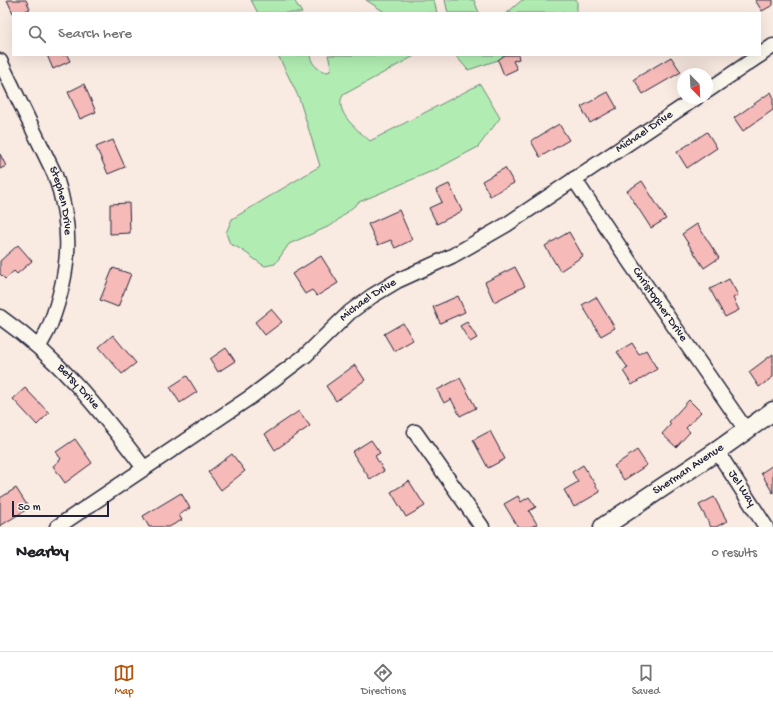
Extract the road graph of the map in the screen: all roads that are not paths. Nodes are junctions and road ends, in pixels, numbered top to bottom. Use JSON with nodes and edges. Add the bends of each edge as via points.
{"nodes":[{"id":1,"x":773,"y":46,"type":"edge"},
{"id":2,"x":761,"y":54,"type":"edge"},
{"id":3,"x":758,"y":56,"type":"edge"},
{"id":4,"x":0,"y":61,"type":"edge"},
{"id":5,"x":713,"y":86,"type":"edge"},
{"id":6,"x":687,"y":104,"type":"edge"},
{"id":7,"x":574,"y":179,"type":"junction"},
{"id":8,"x":0,"y":317,"type":"edge"},
{"id":9,"x":39,"y":348,"type":"junction"},
{"id":10,"x":773,"y":411,"type":"edge"},
{"id":11,"x":746,"y":430,"type":"junction"},
{"id":12,"x":415,"y":432,"type":"dead end"},
{"id":13,"x":717,"y":451,"type":"junction"},
{"id":14,"x":144,"y":468,"type":"junction"},
{"id":15,"x":607,"y":526,"type":"edge"},
{"id":16,"x":57,"y":527,"type":"edge"},
{"id":17,"x":482,"y":527,"type":"edge"},
{"id":18,"x":766,"y":527,"type":"edge"}],
"edges":[{"from":1,"to":2,"type":"street"},
{"from":3,"to":5,"type":"street"},
{"from":4,"to":9,"type":"street","name":"Stephen Drive","via":[[55,175],[68,222],[66,264],[57,304]]},
{"from":6,"to":7,"type":"street","name":"Michael Drive"},
{"from":7,"to":11,"type":"street","name":"Christopher Drive"},
{"from":7,"to":14,"type":"street","name":"Michael Drive","via":[[486,237],[452,256],[397,280],[372,296],[350,312],[306,355],[252,396]]},
{"from":8,"to":9,"type":"street","name":"Betsy Drive"},
{"from":9,"to":14,"type":"street","name":"Betsy Drive","via":[[68,374],[95,404]]},
{"from":10,"to":11,"type":"street","name":"Sherman Avenue"},
{"from":11,"to":13,"type":"street","name":"Sherman Avenue"},
{"from":12,"to":17,"type":"street"},
{"from":13,"to":15,"type":"street","name":"Sherman Avenue"},
{"from":13,"to":18,"type":"street","name":"Jel Way"},
{"from":14,"to":16,"type":"street","name":"Michael Drive"}]}
